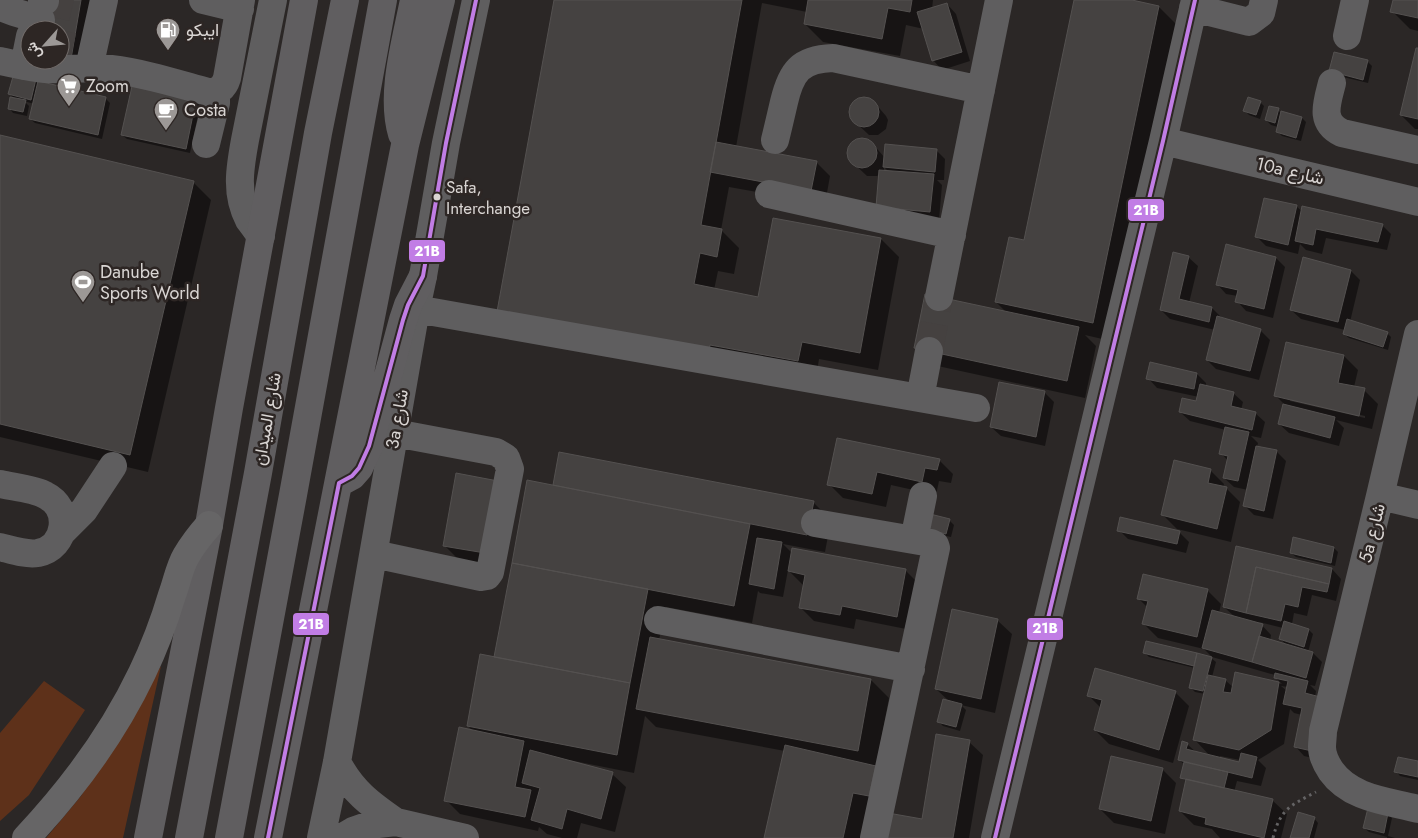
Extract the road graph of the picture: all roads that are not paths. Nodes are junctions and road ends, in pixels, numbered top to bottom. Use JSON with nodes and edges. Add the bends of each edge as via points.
{"nodes":[{"id":1,"x":203,"y":0,"type":"edge"},
{"id":2,"x":273,"y":0,"type":"edge"},
{"id":3,"x":304,"y":0,"type":"edge"},
{"id":4,"x":345,"y":0,"type":"edge"},
{"id":5,"x":384,"y":0,"type":"edge"},
{"id":6,"x":414,"y":0,"type":"edge"},
{"id":7,"x":441,"y":0,"type":"edge"},
{"id":8,"x":476,"y":0,"type":"edge"},
{"id":9,"x":999,"y":0,"type":"edge"},
{"id":10,"x":1264,"y":0,"type":"edge"},
{"id":11,"x":1355,"y":0,"type":"edge"},
{"id":12,"x":1194,"y":4,"type":"edge"},
{"id":13,"x":240,"y":5,"type":"edge"},
{"id":14,"x":0,"y":6,"type":"edge"},
{"id":15,"x":35,"y":20,"type":"edge"},
{"id":16,"x":89,"y":31,"type":"edge"},
{"id":17,"x":1347,"y":36,"type":"dead end"},
{"id":18,"x":20,"y":49,"type":"edge"},
{"id":19,"x":12,"y":64,"type":"edge"},
{"id":20,"x":1332,"y":83,"type":"dead end"},
{"id":21,"x":981,"y":90,"type":"junction"},
{"id":22,"x":216,"y":91,"type":"junction"},
{"id":23,"x":776,"y":140,"type":"dead end"},
{"id":24,"x":1163,"y":141,"type":"junction"},
{"id":25,"x":206,"y":144,"type":"dead end"},
{"id":26,"x":405,"y":145,"type":"junction"},
{"id":27,"x":1418,"y":150,"type":"edge"},
{"id":28,"x":769,"y":194,"type":"dead end"},
{"id":29,"x":1418,"y":202,"type":"edge"},
{"id":30,"x":952,"y":234,"type":"junction"},
{"id":31,"x":261,"y":236,"type":"junction"},
{"id":32,"x":423,"y":276,"type":"junction"},
{"id":33,"x":940,"y":297,"type":"tunnel mouth"},
{"id":34,"x":416,"y":309,"type":"junction"},
{"id":35,"x":1418,"y":334,"type":"edge"},
{"id":36,"x":929,"y":351,"type":"tunnel mouth"},
{"id":37,"x":920,"y":398,"type":"junction"},
{"id":38,"x":976,"y":408,"type":"dead end"},
{"id":39,"x":395,"y":433,"type":"junction"},
{"id":40,"x":113,"y":466,"type":"dead end"},
{"id":41,"x":339,"y":483,"type":"junction"},
{"id":42,"x":0,"y":484,"type":"edge"},
{"id":43,"x":923,"y":496,"type":"dead end"},
{"id":44,"x":1380,"y":496,"type":"junction"},
{"id":45,"x":1418,"y":505,"type":"edge"},
{"id":46,"x":815,"y":523,"type":"dead end"},
{"id":47,"x":209,"y":525,"type":"junction"},
{"id":48,"x":62,"y":532,"type":"junction"},
{"id":49,"x":914,"y":540,"type":"junction"},
{"id":50,"x":0,"y":547,"type":"edge"},
{"id":51,"x":374,"y":554,"type":"junction"},
{"id":52,"x":658,"y":620,"type":"dead end"},
{"id":53,"x":911,"y":669,"type":"junction"},
{"id":54,"x":337,"y":762,"type":"junction"},
{"id":55,"x":1418,"y":809,"type":"edge"},
{"id":56,"x":396,"y":822,"type":"junction"},
{"id":57,"x":26,"y":838,"type":"edge"},
{"id":58,"x":148,"y":838,"type":"edge"},
{"id":59,"x":189,"y":838,"type":"edge"},
{"id":60,"x":229,"y":838,"type":"edge"},
{"id":61,"x":268,"y":838,"type":"edge"},
{"id":62,"x":321,"y":838,"type":"edge"},
{"id":63,"x":341,"y":838,"type":"edge"},
{"id":64,"x":465,"y":838,"type":"edge"},
{"id":65,"x":874,"y":838,"type":"edge"},
{"id":66,"x":995,"y":838,"type":"edge"}],
"edges":[{"from":1,"to":13,"type":"street"},
{"from":2,"to":31,"type":"street","via":[[239,182],[249,219]]},
{"from":3,"to":31,"type":"main road"},
{"from":4,"to":59,"type":"main road","name":"شارع الميدان"},
{"from":5,"to":60,"type":"main road"},
{"from":6,"to":26,"type":"main road","via":[[398,90],[397,108]]},
{"from":7,"to":26,"type":"main road"},
{"from":8,"to":32,"type":"street","name":"3a شارع"},
{"from":9,"to":21,"type":"street"},
{"from":10,"to":12,"type":"street","via":[[1261,13],[1249,22]]},
{"from":11,"to":17,"type":"street"},
{"from":12,"to":24,"type":"street"},
{"from":13,"to":22,"type":"street","via":[[228,78]]},
{"from":14,"to":15,"type":"street"},
{"from":16,"to":19,"type":"street","via":[[66,69]]},
{"from":16,"to":22,"type":"street","via":[[110,69],[208,92]]},
{"from":18,"to":19,"type":"street"},
{"from":20,"to":27,"type":"street","via":[[1327,116],[1334,129]]},
{"from":21,"to":23,"type":"street","via":[[833,58],[819,58],[806,63],[788,85]]},
{"from":21,"to":30,"type":"street"},
{"from":22,"to":25,"type":"street"},
{"from":24,"to":29,"type":"street","name":"10a شارع"},
{"from":24,"to":66,"type":"street"},
{"from":26,"to":41,"type":"main road"},
{"from":28,"to":30,"type":"street"},
{"from":30,"to":33,"type":"street"},
{"from":31,"to":47,"type":"main road"},
{"from":32,"to":34,"type":"street","name":"3a شارع"},
{"from":32,"to":41,"type":"main road","via":[[403,320],[369,446],[352,476]]},
{"from":34,"to":37,"type":"street"},
{"from":34,"to":39,"type":"street","name":"3a شارع"},
{"from":35,"to":44,"type":"street","name":"5a شارع"},
{"from":36,"to":37,"type":"street"},
{"from":37,"to":38,"type":"street"},
{"from":39,"to":51,"type":"street","name":"3a شارع"},
{"from":39,"to":51,"type":"street","via":[[496,452],[506,458],[510,469],[487,576]]},
{"from":40,"to":48,"type":"street","via":[[84,510]]},
{"from":41,"to":61,"type":"main road"},
{"from":42,"to":48,"type":"street","via":[[45,494],[61,510]]},
{"from":43,"to":49,"type":"street"},
{"from":44,"to":45,"type":"street"},
{"from":44,"to":55,"type":"street","name":"5a شارع","via":[[1323,731],[1322,748],[1327,765],[1353,792]]},
{"from":46,"to":49,"type":"street"},
{"from":47,"to":57,"type":"highway","via":[[185,557],[159,635],[121,712],[72,785]]},
{"from":47,"to":58,"type":"main road"},
{"from":48,"to":50,"type":"street","via":[[48,550],[37,553]]},
{"from":49,"to":53,"type":"street","via":[[934,544],[936,548]]},
{"from":51,"to":54,"type":"street","name":"3a شارع"},
{"from":52,"to":53,"type":"street"},
{"from":53,"to":65,"type":"street"},
{"from":54,"to":56,"type":"street","via":[[361,796]]},
{"from":54,"to":62,"type":"street","name":"3a شارع"},
{"from":56,"to":63,"type":"street","via":[[370,825]]},
{"from":56,"to":64,"type":"street"}]}
